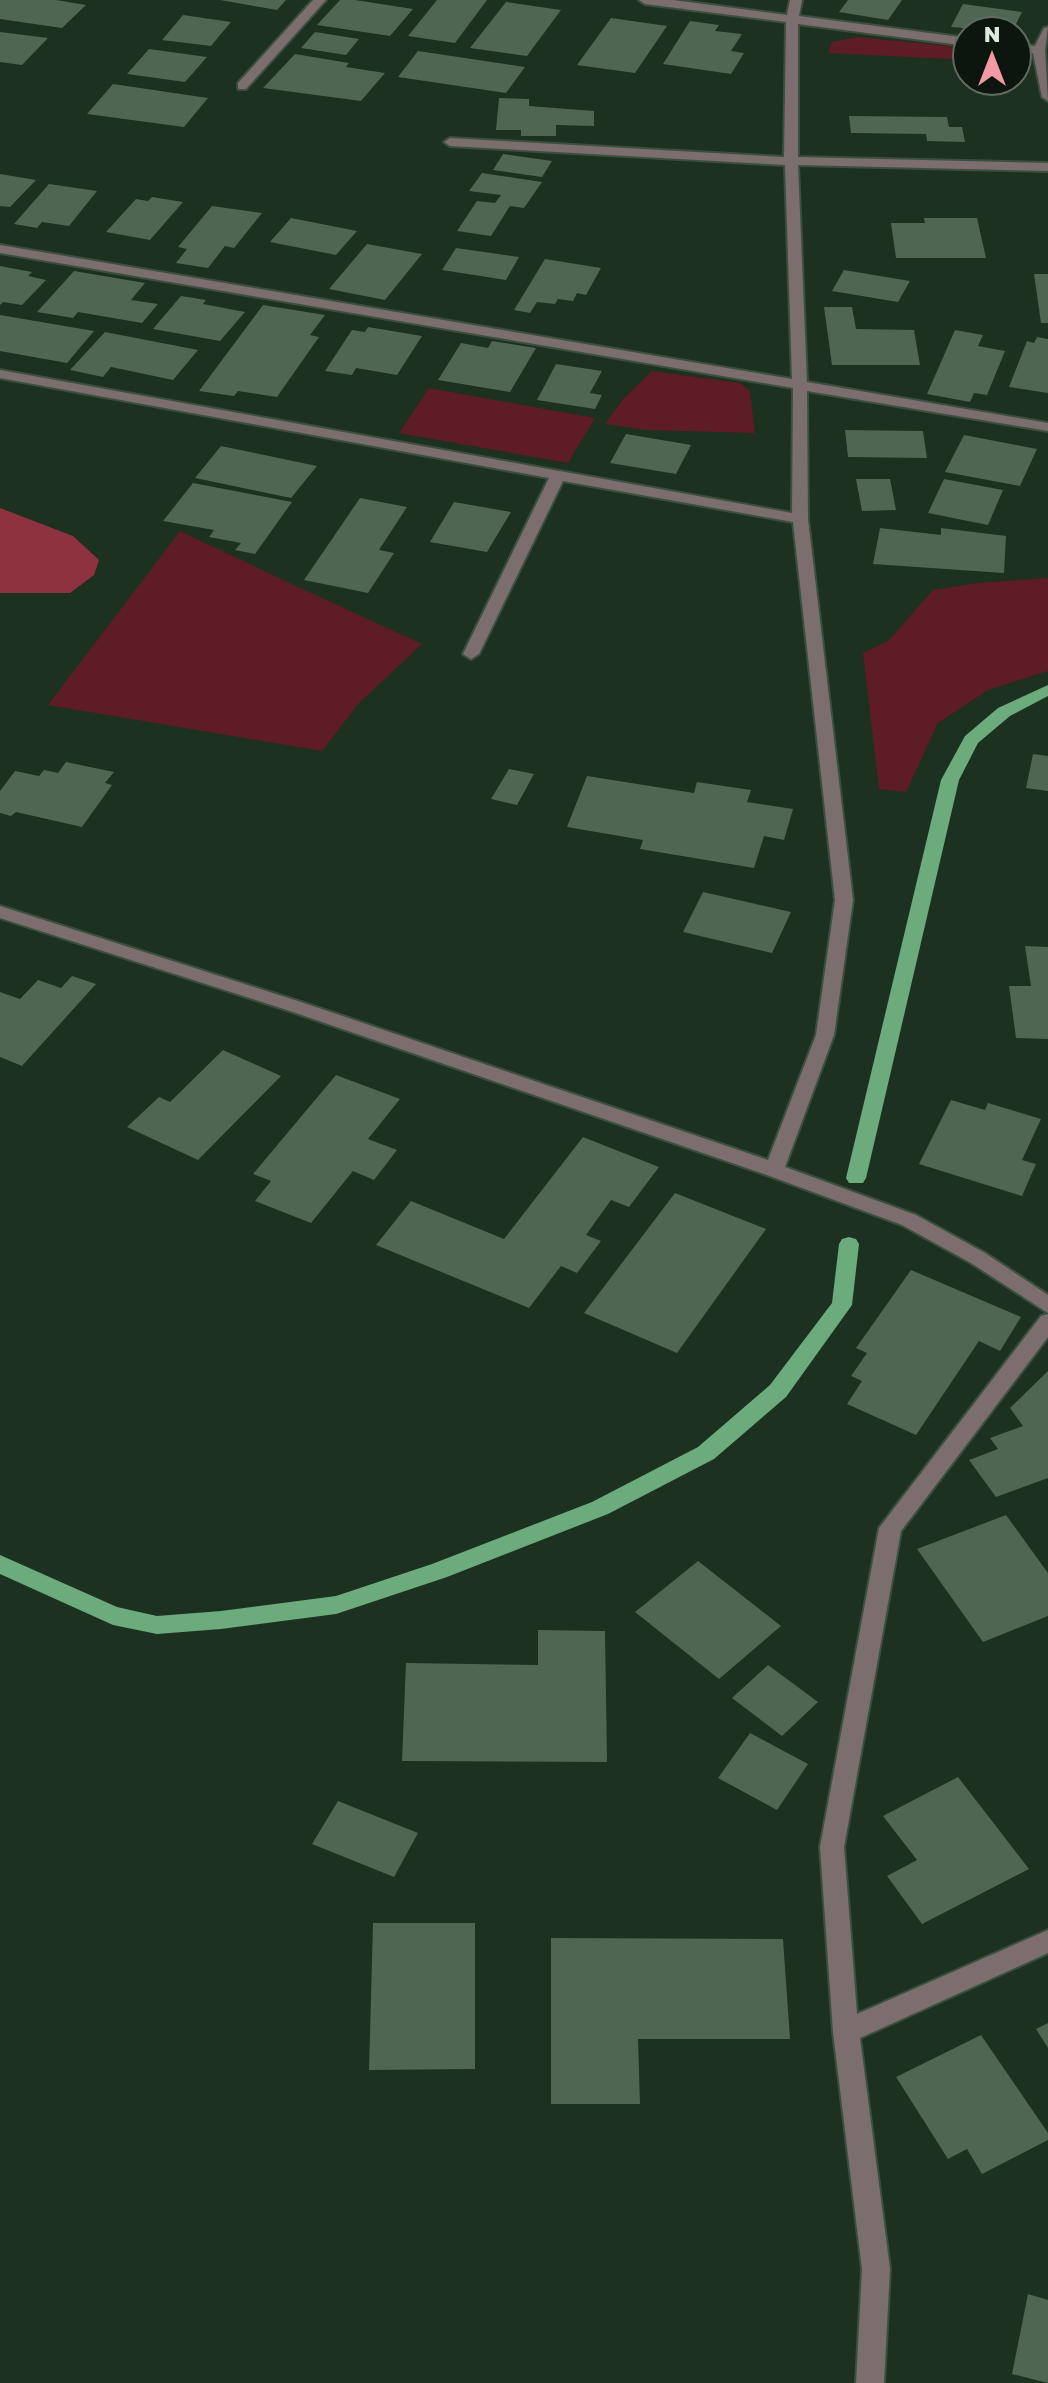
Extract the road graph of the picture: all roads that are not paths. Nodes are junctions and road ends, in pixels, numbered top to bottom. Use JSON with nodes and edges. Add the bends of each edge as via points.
{"nodes":[{"id":1,"x":320,"y":0,"type":"edge"},
{"id":2,"x":645,"y":0,"type":"edge"},
{"id":3,"x":796,"y":0,"type":"edge"},
{"id":4,"x":792,"y":21,"type":"junction"},
{"id":5,"x":1048,"y":31,"type":"edge"},
{"id":6,"x":952,"y":40,"type":"edge"},
{"id":7,"x":1032,"y":49,"type":"edge"},
{"id":8,"x":1039,"y":50,"type":"junction"},
{"id":9,"x":242,"y":86,"type":"dead end"},
{"id":10,"x":1048,"y":97,"type":"edge"},
{"id":11,"x":450,"y":142,"type":"dead end"},
{"id":12,"x":791,"y":161,"type":"junction"},
{"id":13,"x":1048,"y":167,"type":"edge"},
{"id":14,"x":0,"y":249,"type":"edge"},
{"id":15,"x":0,"y":374,"type":"edge"},
{"id":16,"x":800,"y":385,"type":"junction"},
{"id":17,"x":1048,"y":427,"type":"edge"},
{"id":18,"x":558,"y":475,"type":"junction"},
{"id":19,"x":800,"y":519,"type":"junction"},
{"id":20,"x":471,"y":654,"type":"dead end"},
{"id":21,"x":0,"y":912,"type":"edge"},
{"id":22,"x":774,"y":1170,"type":"junction"},
{"id":23,"x":1048,"y":1305,"type":"edge"},
{"id":24,"x":1048,"y":1322,"type":"edge"},
{"id":25,"x":1048,"y":1941,"type":"edge"},
{"id":26,"x":846,"y":2032,"type":"junction"},
{"id":27,"x":870,"y":2383,"type":"edge"}],
"edges":[{"from":1,"to":9,"type":"street"},
{"from":2,"to":4,"type":"street"},
{"from":3,"to":4,"type":"street"},
{"from":4,"to":6,"type":"street"},
{"from":4,"to":12,"type":"street"},
{"from":5,"to":8,"type":"street"},
{"from":7,"to":8,"type":"street"},
{"from":8,"to":10,"type":"street"},
{"from":11,"to":12,"type":"street"},
{"from":12,"to":13,"type":"street"},
{"from":12,"to":16,"type":"street"},
{"from":14,"to":16,"type":"street"},
{"from":15,"to":18,"type":"street"},
{"from":16,"to":17,"type":"street"},
{"from":16,"to":19,"type":"street"},
{"from":18,"to":19,"type":"street"},
{"from":18,"to":20,"type":"street"},
{"from":19,"to":22,"type":"street","via":[[844,900],[825,1035]]},
{"from":21,"to":22,"type":"street"},
{"from":22,"to":23,"type":"street","via":[[909,1220]]},
{"from":24,"to":26,"type":"street","via":[[890,1528],[832,1847]]},
{"from":25,"to":26,"type":"street"},
{"from":26,"to":27,"type":"street","via":[[876,2269]]}]}
